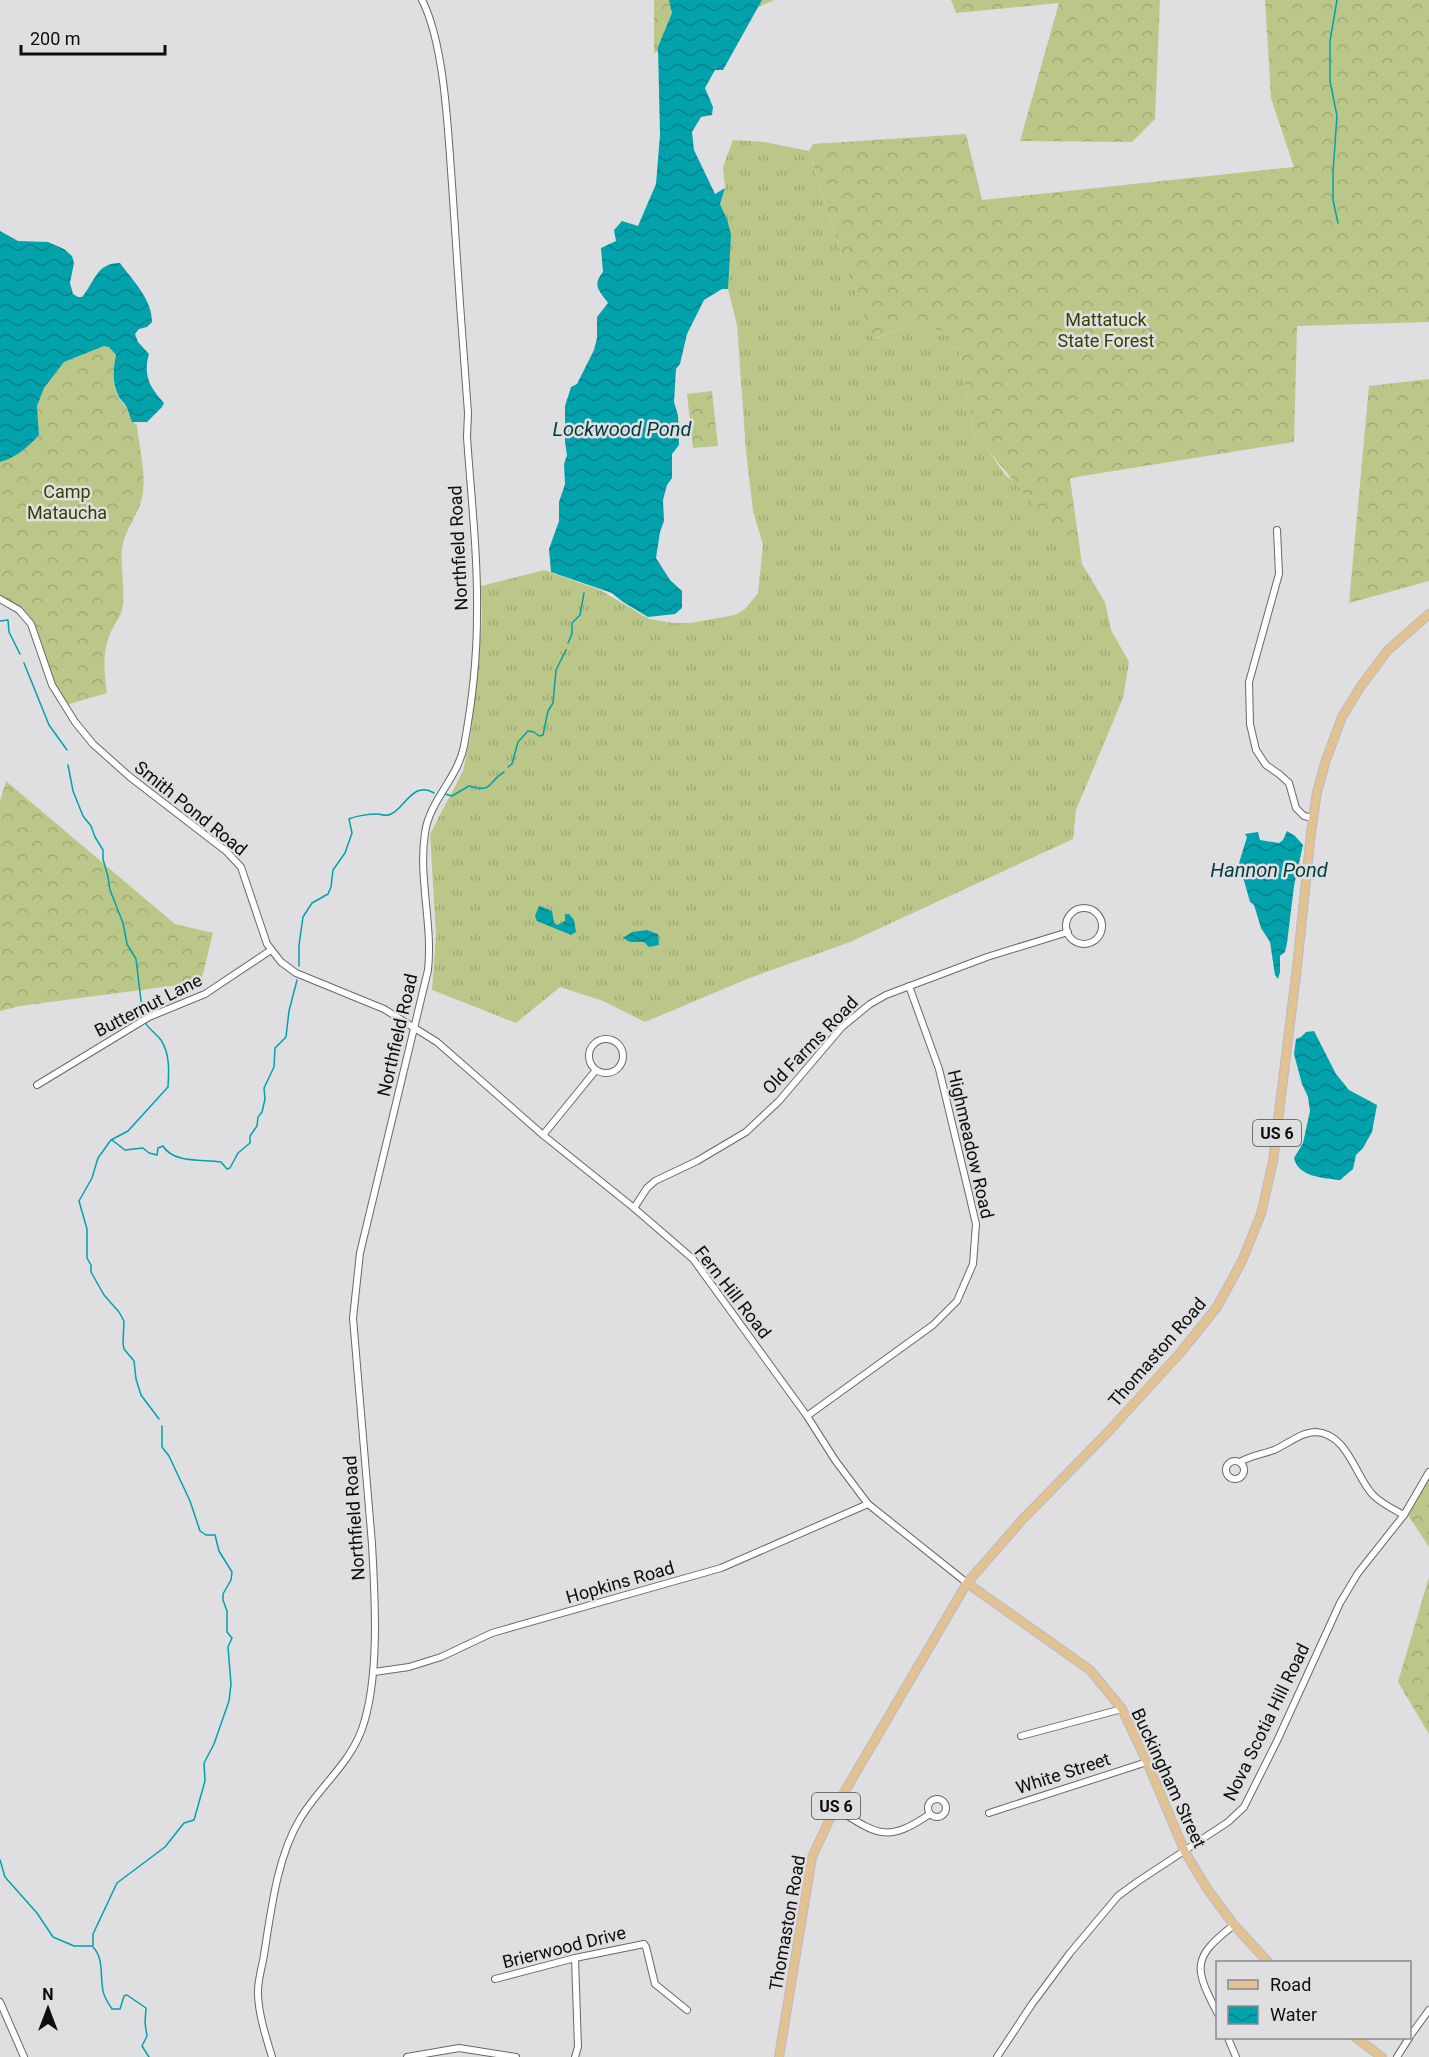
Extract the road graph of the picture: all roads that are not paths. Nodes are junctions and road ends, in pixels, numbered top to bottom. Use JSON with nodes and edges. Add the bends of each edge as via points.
{"nodes":[{"id":1,"x":422,"y":0,"type":"edge"},
{"id":2,"x":1278,"y":530,"type":"dead end"},
{"id":3,"x":0,"y":599,"type":"edge"},
{"id":4,"x":1429,"y":614,"type":"edge"},
{"id":5,"x":1313,"y":818,"type":"junction"},
{"id":6,"x":1068,"y":932,"type":"junction"},
{"id":7,"x":271,"y":950,"type":"junction"},
{"id":8,"x":909,"y":986,"type":"junction"},
{"id":9,"x":414,"y":1026,"type":"junction"},
{"id":10,"x":596,"y":1070,"type":"junction"},
{"id":11,"x":37,"y":1085,"type":"dead end"},
{"id":12,"x":543,"y":1135,"type":"junction"},
{"id":13,"x":634,"y":1208,"type":"junction"},
{"id":14,"x":807,"y":1416,"type":"junction"},
{"id":15,"x":1240,"y":1462,"type":"dead end"},
{"id":16,"x":1429,"y":1472,"type":"edge"},
{"id":17,"x":868,"y":1504,"type":"junction"},
{"id":18,"x":1404,"y":1515,"type":"junction"},
{"id":19,"x":967,"y":1583,"type":"junction"},
{"id":20,"x":374,"y":1672,"type":"junction"},
{"id":21,"x":1122,"y":1709,"type":"junction"},
{"id":22,"x":1022,"y":1736,"type":"dead end"},
{"id":23,"x":1147,"y":1761,"type":"junction"},
{"id":24,"x":835,"y":1808,"type":"junction"},
{"id":25,"x":988,"y":1813,"type":"dead end"},
{"id":26,"x":930,"y":1814,"type":"dead end"},
{"id":27,"x":1185,"y":1852,"type":"junction"},
{"id":28,"x":1234,"y":1925,"type":"junction"},
{"id":29,"x":575,"y":1958,"type":"junction"},
{"id":30,"x":1267,"y":1961,"type":"edge"},
{"id":31,"x":495,"y":1979,"type":"dead end"},
{"id":32,"x":0,"y":2002,"type":"edge"},
{"id":33,"x":687,"y":2010,"type":"dead end"},
{"id":34,"x":1216,"y":2010,"type":"edge"},
{"id":35,"x":1429,"y":2010,"type":"edge"},
{"id":36,"x":1411,"y":2034,"type":"edge"},
{"id":37,"x":1229,"y":2039,"type":"edge"},
{"id":38,"x":1359,"y":2039,"type":"edge"},
{"id":39,"x":1408,"y":2039,"type":"edge"},
{"id":40,"x":452,"y":2048,"type":"junction"},
{"id":41,"x":24,"y":2057,"type":"edge"},
{"id":42,"x":272,"y":2057,"type":"edge"},
{"id":43,"x":407,"y":2057,"type":"edge"},
{"id":44,"x":453,"y":2057,"type":"edge"},
{"id":45,"x":516,"y":2057,"type":"edge"},
{"id":46,"x":575,"y":2057,"type":"edge"},
{"id":47,"x":779,"y":2057,"type":"edge"},
{"id":48,"x":997,"y":2057,"type":"edge"},
{"id":49,"x":1236,"y":2057,"type":"edge"},
{"id":50,"x":1382,"y":2057,"type":"edge"},
{"id":51,"x":1396,"y":2057,"type":"edge"}],
"edges":[{"from":1,"to":9,"type":"street","name":"Northfield Road","via":[[439,56],[449,136],[477,614],[470,705],[461,758],[425,832],[429,959]]},
{"from":2,"to":5,"type":"street","via":[[1279,574],[1249,682],[1250,724],[1256,750],[1266,765],[1289,783],[1296,808]]},
{"from":3,"to":7,"type":"street","name":"Smith Pond Road","via":[[19,610],[31,624],[52,685],[93,744],[241,867]]},
{"from":4,"to":5,"type":"main road","name":"Thomaston Road","number":"US 6","via":[[1388,650],[1342,717],[1326,760]]},
{"from":5,"to":19,"type":"main road","name":"Thomaston Road","number":"US 6","via":[[1273,1161],[1261,1215],[1242,1262],[1217,1307],[1180,1353]]},
{"from":6,"to":6,"type":"street","via":[[1068,919],[1080,909],[1094,911],[1101,920],[1098,936],[1089,943],[1073,940]]},
{"from":6,"to":8,"type":"street","name":"Old Farms Road"},
{"from":7,"to":9,"type":"street","name":"Smith Pond Road","via":[[296,974],[363,1000]]},
{"from":7,"to":11,"type":"street","name":"Butternut Lane","via":[[206,994],[144,1020]]},
{"from":8,"to":13,"type":"street","name":"Old Farms Road","via":[[857,1013],[746,1132],[656,1181]]},
{"from":8,"to":14,"type":"street","name":"Highmeadow Road","via":[[939,1069],[976,1224],[973,1264],[957,1301],[933,1325]]},
{"from":9,"to":12,"type":"street","name":"Fern Hill Road"},
{"from":9,"to":20,"type":"street","name":"Northfield Road","via":[[360,1253],[353,1318],[373,1563]]},
{"from":10,"to":10,"type":"street","via":[[610,1073],[620,1067],[624,1055],[618,1043],[604,1038],[593,1045],[589,1057]]},
{"from":10,"to":12,"type":"street"},
{"from":12,"to":13,"type":"street","name":"Fern Hill Road"},
{"from":13,"to":14,"type":"street","name":"Fern Hill Road","via":[[693,1259]]},
{"from":14,"to":17,"type":"street","name":"Fern Hill Road"},
{"from":15,"to":18,"type":"street","via":[[1301,1435],[1316,1432],[1329,1436],[1340,1443],[1373,1494]]},
{"from":16,"to":18,"type":"street","name":"Nova Scotia Hill Road"},
{"from":17,"to":19,"type":"street","name":"Fern Hill Road"},
{"from":17,"to":20,"type":"street","name":"Hopkins Road","via":[[721,1568],[492,1633],[409,1667]]},
{"from":18,"to":27,"type":"street","name":"Nova Scotia Hill Road","via":[[1358,1573],[1340,1603],[1244,1807]]},
{"from":19,"to":21,"type":"main road","name":"Buckingham Street","via":[[1090,1670]]},
{"from":19,"to":24,"type":"main road","name":"Thomaston Road","number":"US 6"},
{"from":20,"to":42,"type":"street","name":"Northfield Road","via":[[363,1727],[353,1750],[300,1818],[273,1895],[258,1993]]},
{"from":21,"to":22,"type":"street"},
{"from":21,"to":23,"type":"main road","name":"Buckingham Street"},
{"from":23,"to":25,"type":"street","name":"White Street"},
{"from":23,"to":27,"type":"main road","name":"Buckingham Street"},
{"from":24,"to":26,"type":"street","via":[[860,1824],[883,1832],[903,1830]]},
{"from":24,"to":47,"type":"main road","name":"Thomaston Road","number":"US 6","via":[[812,1857]]},
{"from":27,"to":28,"type":"main road","name":"Buckingham Street"},
{"from":27,"to":48,"type":"street","name":"Nova Scotia Hill Road","via":[[1118,1896],[1070,1953]]},
{"from":28,"to":30,"type":"main road","name":"Buckingham Street"},
{"from":28,"to":34,"type":"street","via":[[1204,1952],[1203,1984]]},
{"from":29,"to":31,"type":"street","name":"Brierwood Drive"},
{"from":29,"to":33,"type":"street","name":"Brierwood Drive","via":[[644,1944],[655,1984]]},
{"from":29,"to":46,"type":"street"},
{"from":32,"to":41,"type":"street"},
{"from":35,"to":36,"type":"street"},
{"from":37,"to":49,"type":"street"},
{"from":38,"to":50,"type":"main road"},
{"from":39,"to":51,"type":"street"},
{"from":40,"to":43,"type":"street"},
{"from":40,"to":44,"type":"street"},
{"from":40,"to":45,"type":"street"}]}
